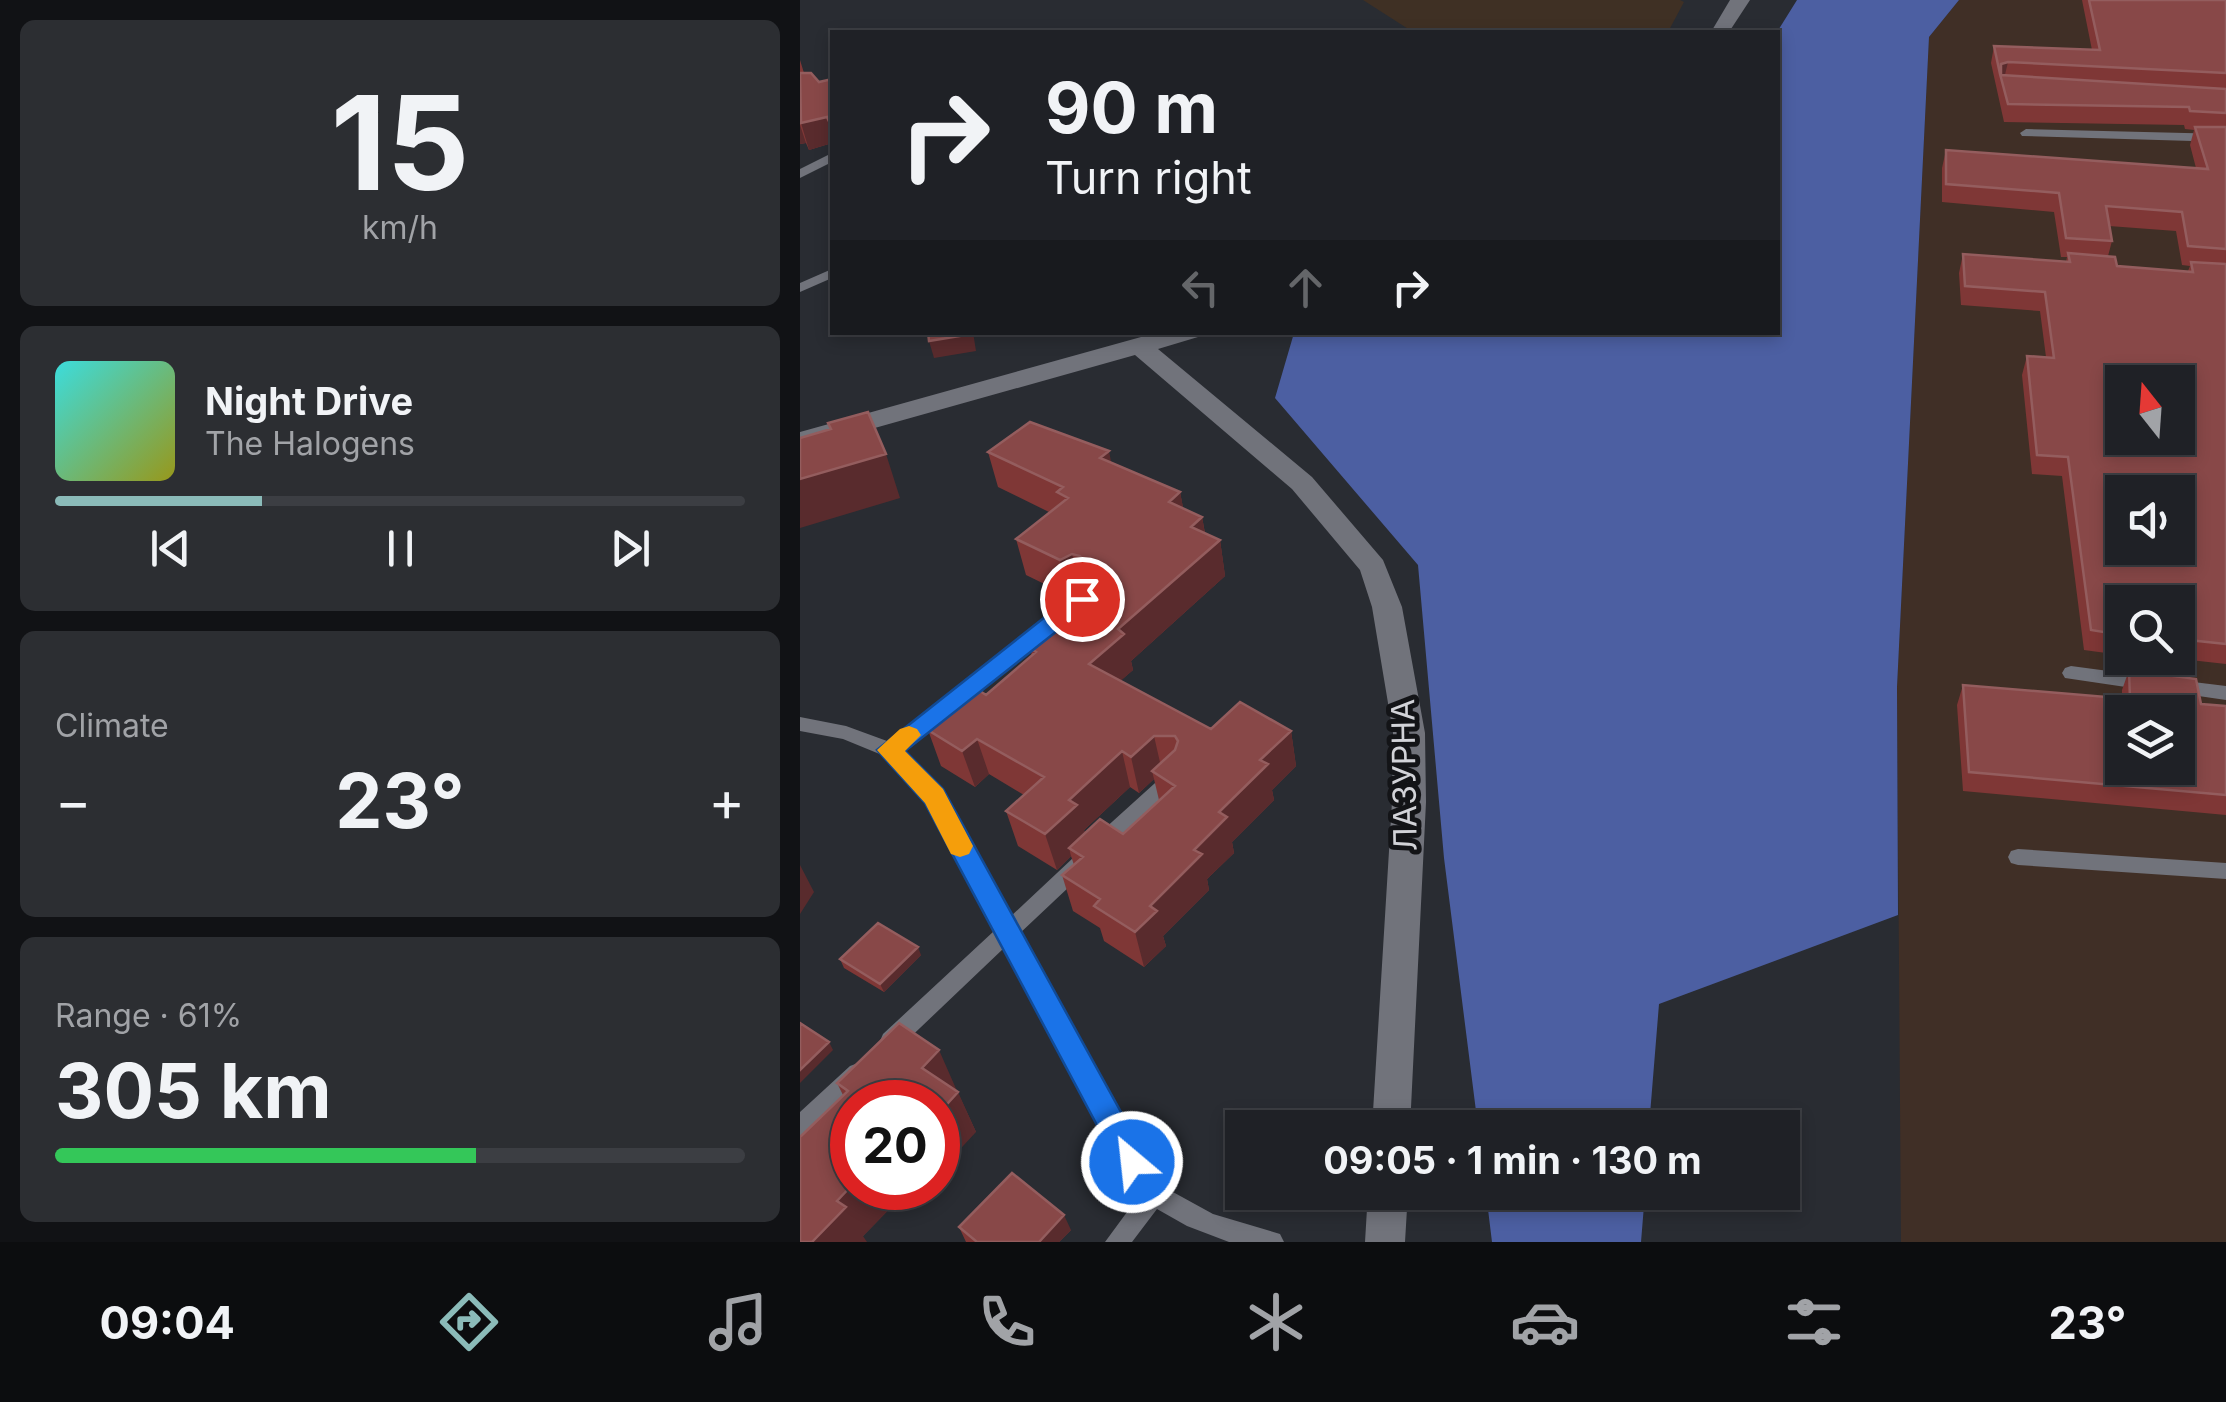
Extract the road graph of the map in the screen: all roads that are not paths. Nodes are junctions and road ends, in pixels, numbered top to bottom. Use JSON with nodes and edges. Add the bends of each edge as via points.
{"nodes":[{"id":1,"x":1740,"y":0,"type":"edge"},
{"id":2,"x":1721,"y":30,"type":"edge"},
{"id":3,"x":2026,"y":133,"type":"dead end"},
{"id":4,"x":2226,"y":138,"type":"edge"},
{"id":5,"x":830,"y":158,"type":"edge"},
{"id":6,"x":800,"y":174,"type":"edge"},
{"id":7,"x":830,"y":274,"type":"edge"},
{"id":8,"x":800,"y":288,"type":"edge"},
{"id":9,"x":1179,"y":335,"type":"edge"},
{"id":10,"x":1140,"y":346,"type":"junction"},
{"id":11,"x":800,"y":441,"type":"edge"},
{"id":12,"x":1082,"y":599,"type":"edge"},
{"id":13,"x":2070,"y":673,"type":"dead end"},
{"id":14,"x":2226,"y":694,"type":"edge"},
{"id":15,"x":805,"y":730,"type":"edge"},
{"id":16,"x":890,"y":750,"type":"junction"},
{"id":17,"x":1172,"y":778,"type":"edge"},
{"id":18,"x":2018,"y":858,"type":"dead end"},
{"id":19,"x":2226,"y":871,"type":"edge"},
{"id":20,"x":1006,"y":933,"type":"junction"},
{"id":21,"x":1392,"y":1110,"type":"edge"},
{"id":22,"x":800,"y":1127,"type":"edge"},
{"id":23,"x":1154,"y":1194,"type":"junction"},
{"id":24,"x":1387,"y":1210,"type":"edge"},
{"id":25,"x":1117,"y":1242,"type":"edge"},
{"id":26,"x":1272,"y":1242,"type":"edge"},
{"id":27,"x":1385,"y":1242,"type":"edge"}],
"edges":[{"from":1,"to":2,"type":"street"},
{"from":3,"to":4,"type":"lane"},
{"from":5,"to":6,"type":"lane"},
{"from":7,"to":8,"type":"lane"},
{"from":9,"to":10,"type":"street"},
{"from":10,"to":11,"type":"street"},
{"from":10,"to":21,"type":"street","name":"ЛАЗУРНА","via":[[1302,483],[1373,568],[1387,607],[1409,733]]},
{"from":12,"to":16,"type":"lane"},
{"from":13,"to":14,"type":"lane"},
{"from":15,"to":16,"type":"lane","via":[[846,733]]},
{"from":16,"to":20,"type":"lane","via":[[934,796]]},
{"from":17,"to":20,"type":"lane"},
{"from":18,"to":19,"type":"lane"},
{"from":20,"to":22,"type":"lane"},
{"from":20,"to":23,"type":"lane"},
{"from":23,"to":25,"type":"lane"},
{"from":23,"to":26,"type":"lane","via":[[1219,1230]]},
{"from":24,"to":27,"type":"street"}]}
